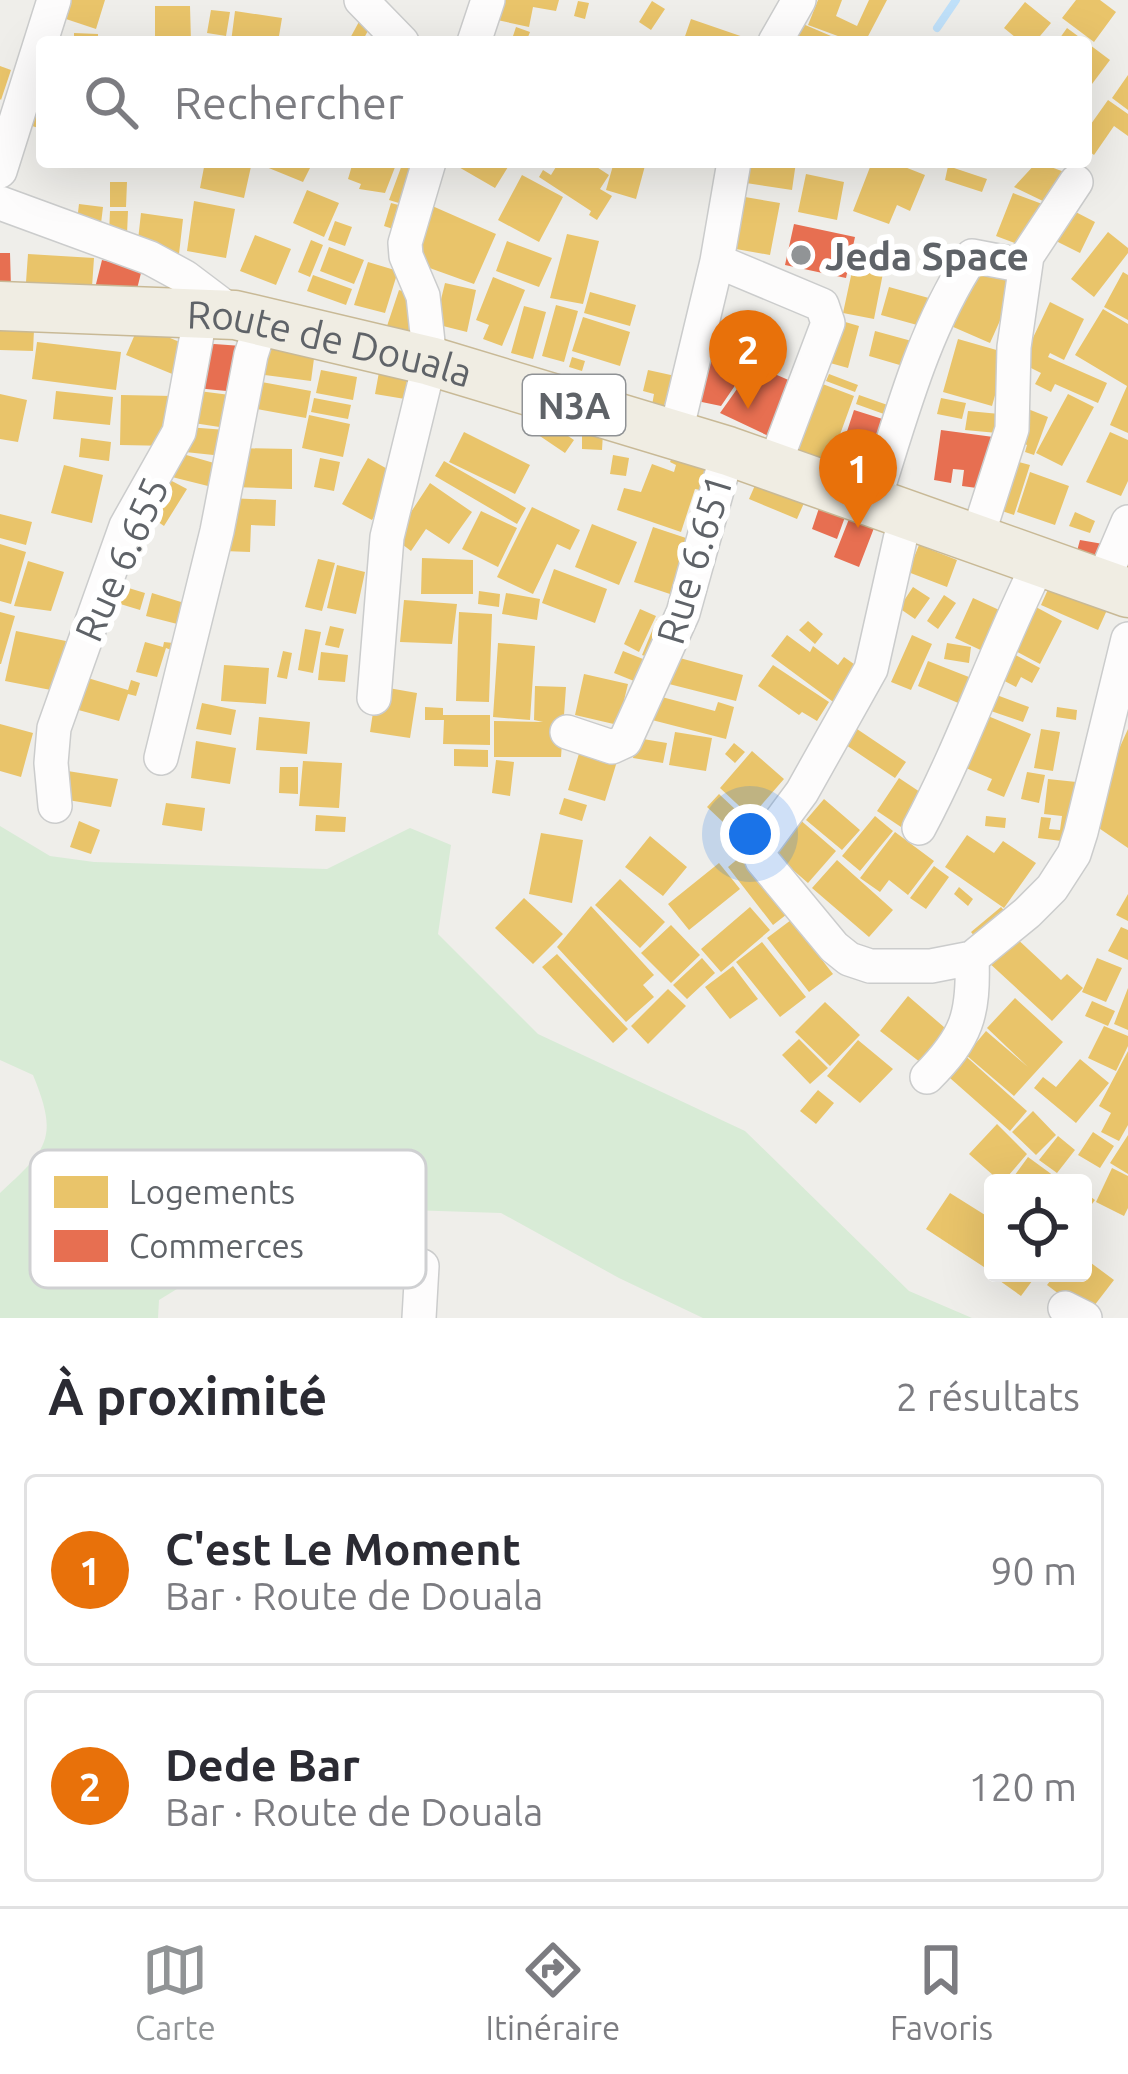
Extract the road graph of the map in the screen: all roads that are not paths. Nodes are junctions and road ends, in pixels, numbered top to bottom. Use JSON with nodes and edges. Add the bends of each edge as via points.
{"nodes":[{"id":1,"x":54,"y":0,"type":"edge"},
{"id":2,"x":361,"y":0,"type":"edge"},
{"id":3,"x":488,"y":0,"type":"edge"},
{"id":4,"x":799,"y":0,"type":"edge"},
{"id":5,"x":43,"y":36,"type":"edge"},
{"id":6,"x":396,"y":36,"type":"edge"},
{"id":7,"x":476,"y":36,"type":"edge"},
{"id":8,"x":778,"y":36,"type":"edge"},
{"id":9,"x":36,"y":57,"type":"edge"},
{"id":10,"x":427,"y":168,"type":"edge"},
{"id":11,"x":733,"y":168,"type":"edge"},
{"id":12,"x":0,"y":171,"type":"edge"},
{"id":13,"x":1076,"y":182,"type":"dead end"},
{"id":14,"x":0,"y":203,"type":"edge"},
{"id":15,"x":717,"y":261,"type":"junction"},
{"id":16,"x":1024,"y":266,"type":"junction"},
{"id":17,"x":0,"y":306,"type":"edge"},
{"id":18,"x":233,"y":316,"type":"junction"},
{"id":19,"x":430,"y":361,"type":"junction"},
{"id":20,"x":675,"y":436,"type":"junction"},
{"id":21,"x":728,"y":451,"type":"junction"},
{"id":22,"x":774,"y":466,"type":"junction"},
{"id":23,"x":890,"y":507,"type":"junction"},
{"id":24,"x":1128,"y":522,"type":"edge"},
{"id":25,"x":977,"y":538,"type":"junction"},
{"id":26,"x":1040,"y":561,"type":"junction"},
{"id":27,"x":1115,"y":588,"type":"edge"},
{"id":28,"x":1128,"y":639,"type":"edge"},
{"id":29,"x":374,"y":698,"type":"dead end"},
{"id":30,"x":567,"y":732,"type":"dead end"},
{"id":31,"x":160,"y":758,"type":"dead end"},
{"id":32,"x":55,"y":806,"type":"dead end"},
{"id":33,"x":919,"y":828,"type":"dead end"},
{"id":34,"x":972,"y":958,"type":"junction"},
{"id":35,"x":927,"y":1077,"type":"dead end"},
{"id":36,"x":421,"y":1288,"type":"edge"},
{"id":37,"x":419,"y":1318,"type":"edge"}],
"edges":[{"from":1,"to":5,"type":"street"},
{"from":2,"to":6,"type":"street"},
{"from":3,"to":7,"type":"street"},
{"from":4,"to":8,"type":"street"},
{"from":9,"to":12,"type":"street"},
{"from":10,"to":19,"type":"street","via":[[405,243],[423,296]]},
{"from":11,"to":15,"type":"street"},
{"from":13,"to":16,"type":"street"},
{"from":14,"to":18,"type":"street","via":[[150,258]]},
{"from":15,"to":20,"type":"street"},
{"from":15,"to":22,"type":"street","via":[[827,314]]},
{"from":16,"to":23,"type":"street","via":[[972,256],[953,285],[914,376]]},
{"from":16,"to":25,"type":"street","via":[[1012,429]]},
{"from":17,"to":18,"type":"highway","name":"Route de Douala","number":"N3A"},
{"from":18,"to":19,"type":"highway","name":"Route de Douala","number":"N3A"},
{"from":18,"to":31,"type":"street","via":[[251,355]]},
{"from":18,"to":32,"type":"street","name":"Rue 6.655","via":[[126,526],[54,728]]},
{"from":19,"to":20,"type":"highway","name":"Route de Douala","number":"N3A"},
{"from":19,"to":29,"type":"street","via":[[387,537]]},
{"from":20,"to":21,"type":"highway","name":"Route de Douala","number":"N3A"},
{"from":21,"to":22,"type":"highway","name":"Route de Douala","number":"N3A"},
{"from":21,"to":30,"type":"street","name":"Rue 6.651","via":[[683,613],[625,742],[612,747]]},
{"from":22,"to":23,"type":"highway","name":"Route de Douala","number":"N3A"},
{"from":23,"to":25,"type":"highway","name":"Route de Douala","number":"N3A"},
{"from":23,"to":34,"type":"street","via":[[871,669],[802,793],[759,850],[849,959],[903,968]]},
{"from":24,"to":27,"type":"street"},
{"from":25,"to":26,"type":"highway","name":"Route de Douala","number":"N3A"},
{"from":26,"to":27,"type":"highway","name":"Route de Douala","number":"N3A"},
{"from":26,"to":33,"type":"street"},
{"from":28,"to":34,"type":"street","via":[[1074,854],[1052,888]]},
{"from":34,"to":35,"type":"street","via":[[966,1030]]},
{"from":36,"to":37,"type":"street"}]}
